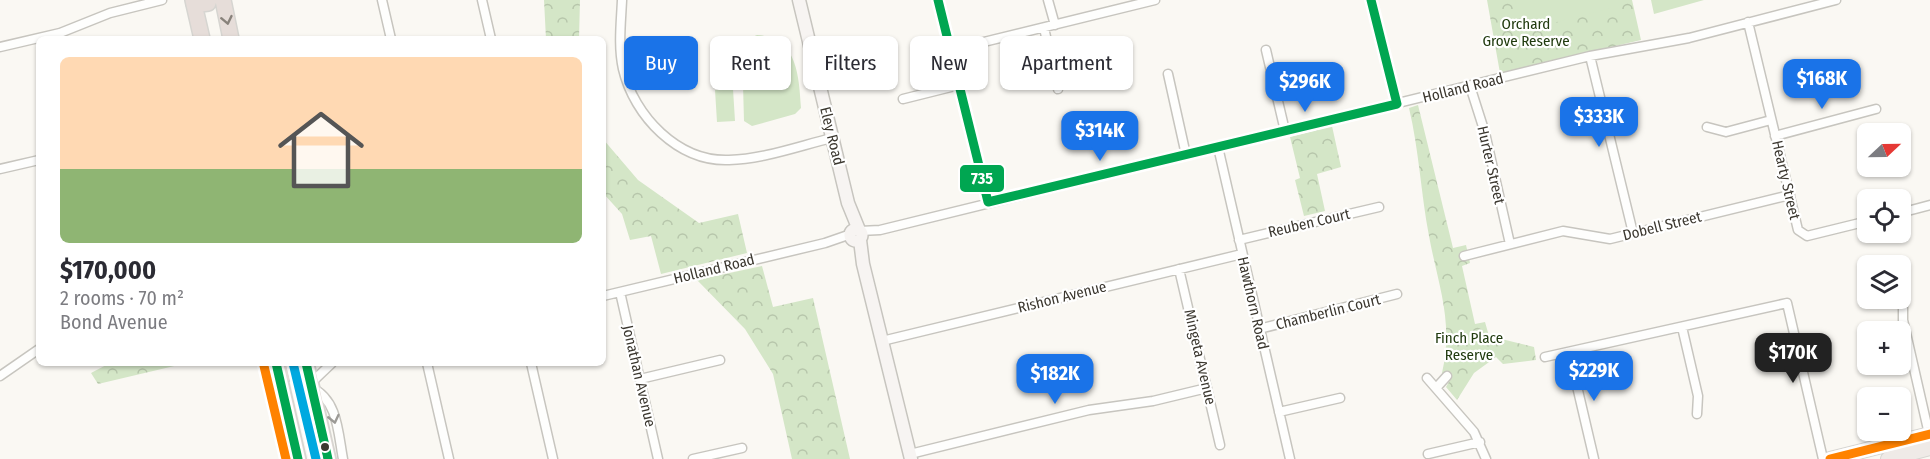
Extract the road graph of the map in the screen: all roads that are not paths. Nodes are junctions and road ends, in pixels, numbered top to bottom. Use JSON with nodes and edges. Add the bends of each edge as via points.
{"nodes":[{"id":1,"x":162,"y":0,"type":"edge"},
{"id":2,"x":209,"y":0,"type":"edge"},
{"id":3,"x":223,"y":0,"type":"edge"},
{"id":4,"x":382,"y":0,"type":"edge"},
{"id":5,"x":482,"y":0,"type":"edge"},
{"id":6,"x":621,"y":0,"type":"edge"},
{"id":7,"x":799,"y":0,"type":"edge"},
{"id":8,"x":938,"y":0,"type":"edge"},
{"id":9,"x":1048,"y":0,"type":"edge"},
{"id":10,"x":1154,"y":0,"type":"edge"},
{"id":11,"x":1371,"y":0,"type":"edge"},
{"id":12,"x":1836,"y":0,"type":"edge"},
{"id":13,"x":193,"y":3,"type":"edge"},
{"id":14,"x":1748,"y":22,"type":"junction"},
{"id":15,"x":1054,"y":25,"type":"junction"},
{"id":16,"x":1044,"y":28,"type":"junction"},
{"id":17,"x":47,"y":36,"type":"edge"},
{"id":18,"x":200,"y":36,"type":"edge"},
{"id":19,"x":230,"y":36,"type":"edge"},
{"id":20,"x":390,"y":36,"type":"edge"},
{"id":21,"x":489,"y":36,"type":"edge"},
{"id":22,"x":947,"y":36,"type":"edge"},
{"id":23,"x":1046,"y":36,"type":"edge"},
{"id":24,"x":36,"y":39,"type":"edge"},
{"id":25,"x":988,"y":41,"type":"edge"},
{"id":26,"x":0,"y":47,"type":"edge"},
{"id":27,"x":1266,"y":50,"type":"dead end"},
{"id":28,"x":1590,"y":56,"type":"junction"},
{"id":29,"x":1168,"y":74,"type":"dead end"},
{"id":30,"x":1470,"y":86,"type":"junction"},
{"id":31,"x":939,"y":90,"type":"edge"},
{"id":32,"x":960,"y":90,"type":"edge"},
{"id":33,"x":903,"y":99,"type":"dead end"},
{"id":34,"x":1397,"y":104,"type":"junction"},
{"id":35,"x":1876,"y":109,"type":"dead end"},
{"id":36,"x":1772,"y":120,"type":"junction"},
{"id":37,"x":1707,"y":127,"type":"dead end"},
{"id":38,"x":1285,"y":131,"type":"junction"},
{"id":39,"x":1775,"y":136,"type":"junction"},
{"id":40,"x":832,"y":138,"type":"junction"},
{"id":41,"x":1218,"y":147,"type":"junction"},
{"id":42,"x":1186,"y":155,"type":"junction"},
{"id":43,"x":36,"y":161,"type":"edge"},
{"id":44,"x":0,"y":170,"type":"edge"},
{"id":45,"x":1790,"y":195,"type":"junction"},
{"id":46,"x":988,"y":202,"type":"junction"},
{"id":47,"x":1930,"y":205,"type":"edge"},
{"id":48,"x":1379,"y":207,"type":"dead end"},
{"id":49,"x":1911,"y":210,"type":"edge"},
{"id":50,"x":1857,"y":223,"type":"edge"},
{"id":51,"x":1633,"y":233,"type":"junction"},
{"id":52,"x":856,"y":236,"type":"junction"},
{"id":53,"x":1239,"y":240,"type":"junction"},
{"id":54,"x":1510,"y":244,"type":"junction"},
{"id":55,"x":1242,"y":254,"type":"junction"},
{"id":56,"x":1464,"y":256,"type":"dead end"},
{"id":57,"x":1179,"y":269,"type":"junction"},
{"id":58,"x":620,"y":292,"type":"junction"},
{"id":59,"x":1397,"y":294,"type":"dead end"},
{"id":60,"x":606,"y":295,"type":"edge"},
{"id":61,"x":1903,"y":309,"type":"edge"},
{"id":62,"x":1682,"y":327,"type":"junction"},
{"id":63,"x":1259,"y":329,"type":"junction"},
{"id":64,"x":882,"y":341,"type":"junction"},
{"id":65,"x":36,"y":351,"type":"edge"},
{"id":66,"x":1569,"y":352,"type":"junction"},
{"id":67,"x":1545,"y":357,"type":"dead end"},
{"id":68,"x":720,"y":360,"type":"dead end"},
{"id":69,"x":299,"y":366,"type":"edge"},
{"id":70,"x":310,"y":366,"type":"edge"},
{"id":71,"x":329,"y":366,"type":"edge"},
{"id":72,"x":428,"y":366,"type":"edge"},
{"id":73,"x":532,"y":366,"type":"edge"},
{"id":74,"x":277,"y":370,"type":"edge"},
{"id":75,"x":0,"y":376,"type":"edge"},
{"id":76,"x":1447,"y":376,"type":"dead end"},
{"id":77,"x":1426,"y":378,"type":"dead end"},
{"id":78,"x":640,"y":379,"type":"junction"},
{"id":79,"x":311,"y":386,"type":"junction"},
{"id":80,"x":1437,"y":387,"type":"junction"},
{"id":81,"x":1207,"y":388,"type":"junction"},
{"id":82,"x":1340,"y":398,"type":"dead end"},
{"id":83,"x":1279,"y":412,"type":"junction"},
{"id":84,"x":1697,"y":414,"type":"dead end"},
{"id":85,"x":1929,"y":434,"type":"edge"},
{"id":86,"x":1911,"y":439,"type":"edge"},
{"id":87,"x":1902,"y":441,"type":"joint"},
{"id":88,"x":1480,"y":442,"type":"junction"},
{"id":89,"x":1220,"y":445,"type":"dead end"},
{"id":90,"x":742,"y":448,"type":"dead end"},
{"id":91,"x":1930,"y":448,"type":"edge"},
{"id":92,"x":1428,"y":454,"type":"dead end"},
{"id":93,"x":910,"y":457,"type":"edge"},
{"id":94,"x":1902,"y":457,"type":"edge"},
{"id":95,"x":298,"y":459,"type":"edge"},
{"id":96,"x":328,"y":459,"type":"edge"},
{"id":97,"x":343,"y":459,"type":"edge"},
{"id":98,"x":449,"y":459,"type":"edge"},
{"id":99,"x":553,"y":459,"type":"edge"},
{"id":100,"x":658,"y":459,"type":"edge"},
{"id":101,"x":693,"y":459,"type":"edge"},
{"id":102,"x":1290,"y":459,"type":"edge"},
{"id":103,"x":1486,"y":459,"type":"edge"},
{"id":104,"x":1594,"y":459,"type":"edge"},
{"id":105,"x":1823,"y":459,"type":"edge"},
{"id":106,"x":1830,"y":459,"type":"edge"}],
"edges":[{"from":1,"to":17,"type":"street","via":[[110,13]]},
{"from":2,"to":13,"type":"highway"},
{"from":3,"to":19,"type":"highway","one_way":true},
{"from":4,"to":20,"type":"street"},
{"from":5,"to":21,"type":"street"},
{"from":6,"to":40,"type":"street","via":[[623,69],[633,95],[647,119],[683,149],[704,158],[728,160]]},
{"from":7,"to":40,"type":"main road","name":"Eley Road"},
{"from":8,"to":22,"type":"street"},
{"from":9,"to":15,"type":"street"},
{"from":10,"to":15,"type":"street"},
{"from":11,"to":34,"type":"street"},
{"from":12,"to":14,"type":"street","name":"Holland Road"},
{"from":13,"to":18,"type":"highway"},
{"from":14,"to":28,"type":"street","name":"Holland Road","via":[[1689,38]]},
{"from":14,"to":36,"type":"street","name":"Hearty Street"},
{"from":15,"to":16,"type":"street"},
{"from":16,"to":23,"type":"street"},
{"from":16,"to":25,"type":"street"},
{"from":24,"to":26,"type":"street"},
{"from":27,"to":38,"type":"street"},
{"from":28,"to":30,"type":"street","name":"Holland Road"},
{"from":28,"to":51,"type":"street"},
{"from":29,"to":42,"type":"street"},
{"from":30,"to":34,"type":"street","name":"Holland Road"},
{"from":30,"to":54,"type":"street","name":"Hurter Street","via":[[1485,133]]},
{"from":31,"to":33,"type":"street"},
{"from":32,"to":46,"type":"street"},
{"from":34,"to":38,"type":"street","name":"Holland Road"},
{"from":35,"to":39,"type":"street"},
{"from":36,"to":37,"type":"street","via":[[1726,132]]},
{"from":36,"to":39,"type":"street","name":"Hearty Street"},
{"from":38,"to":41,"type":"street","name":"Holland Road"},
{"from":39,"to":45,"type":"street","name":"Hearty Street"},
{"from":40,"to":52,"type":"main road","name":"Eley Road"},
{"from":41,"to":42,"type":"street","name":"Holland Road"},
{"from":41,"to":53,"type":"street","name":"Hawthorn Road"},
{"from":42,"to":46,"type":"street","name":"Holland Road"},
{"from":43,"to":44,"type":"street"},
{"from":45,"to":50,"type":"street","name":"Hearty Street","via":[[1802,235]]},
{"from":45,"to":51,"type":"street","name":"Dobell Street"},
{"from":46,"to":52,"type":"street","name":"Holland Road"},
{"from":47,"to":49,"type":"street"},
{"from":48,"to":53,"type":"street","name":"Reuben Court"},
{"from":51,"to":54,"type":"street","name":"Dobell Street","via":[[1610,239],[1563,231]]},
{"from":52,"to":58,"type":"street","name":"Holland Road"},
{"from":52,"to":64,"type":"main road","name":"Eley Road"},
{"from":53,"to":55,"type":"street","name":"Hawthorn Road"},
{"from":54,"to":56,"type":"street","name":"Dobell Street"},
{"from":55,"to":57,"type":"street","name":"Rishon Avenue"},
{"from":55,"to":63,"type":"street","name":"Hawthorn Road"},
{"from":57,"to":64,"type":"street","name":"Rishon Avenue"},
{"from":57,"to":81,"type":"street","name":"Mingeta Avenue"},
{"from":58,"to":60,"type":"street","name":"Holland Road"},
{"from":58,"to":78,"type":"street","name":"Jonathan Avenue"},
{"from":59,"to":63,"type":"street","name":"Chamberlin Court"},
{"from":61,"to":85,"type":"street"},
{"from":62,"to":66,"type":"street"},
{"from":62,"to":84,"type":"street","via":[[1698,396]]},
{"from":62,"to":105,"type":"street","via":[[1787,303]]},
{"from":63,"to":83,"type":"street","name":"Hawthorn Road"},
{"from":64,"to":93,"type":"main road","name":"Eley Road"},
{"from":65,"to":75,"type":"street"},
{"from":66,"to":67,"type":"street"},
{"from":66,"to":104,"type":"street"},
{"from":68,"to":78,"type":"street"},
{"from":69,"to":74,"type":"highway"},
{"from":70,"to":79,"type":"highway"},
{"from":71,"to":79,"type":"street"},
{"from":72,"to":98,"type":"street"},
{"from":73,"to":99,"type":"street"},
{"from":74,"to":95,"type":"highway"},
{"from":76,"to":80,"type":"street"},
{"from":77,"to":80,"type":"street"},
{"from":78,"to":100,"type":"street","name":"Jonathan Avenue"},
{"from":79,"to":96,"type":"highway"},
{"from":79,"to":97,"type":"street","one_way":true,"via":[[331,405]]},
{"from":80,"to":88,"type":"street"},
{"from":81,"to":89,"type":"street","name":"Mingeta Avenue"},
{"from":81,"to":93,"type":"street","via":[[1089,411]]},
{"from":82,"to":83,"type":"street"},
{"from":83,"to":102,"type":"street","name":"Hawthorn Road"},
{"from":85,"to":86,"type":"main road"},
{"from":87,"to":94,"type":"street"},
{"from":87,"to":106,"type":"main road"},
{"from":88,"to":92,"type":"street"},
{"from":88,"to":103,"type":"street"},
{"from":90,"to":101,"type":"street"},
{"from":91,"to":94,"type":"main road"}]}
